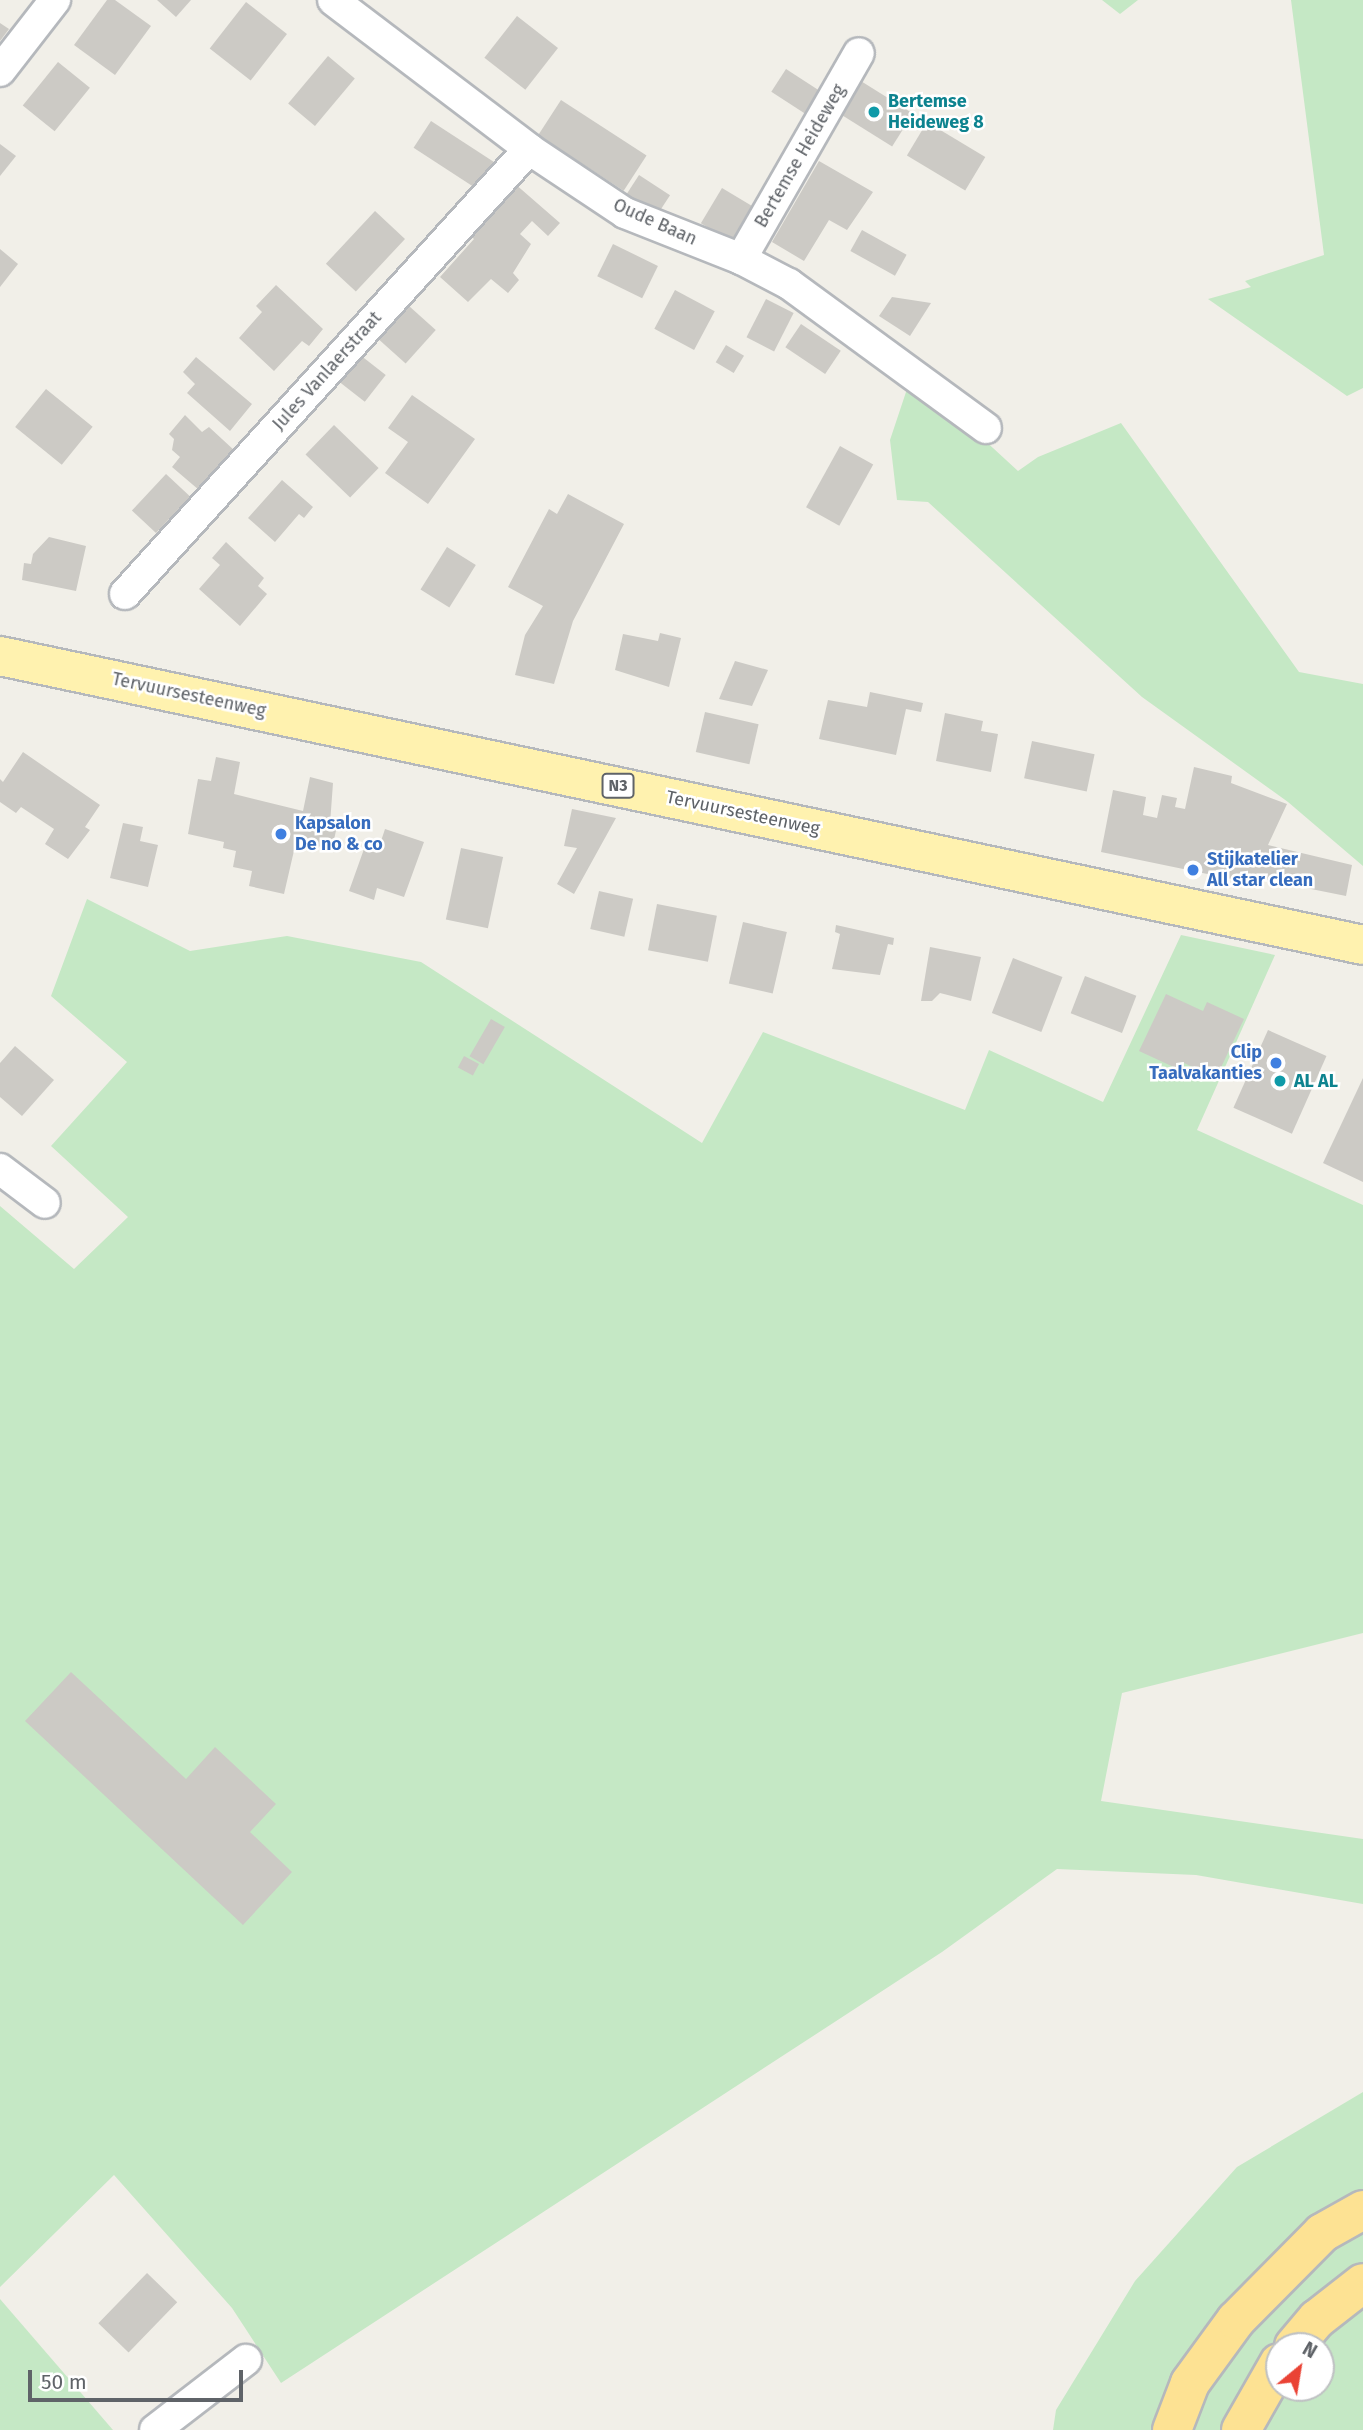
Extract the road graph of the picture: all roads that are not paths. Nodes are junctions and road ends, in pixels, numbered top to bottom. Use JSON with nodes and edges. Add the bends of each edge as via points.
{"nodes":[{"id":1,"x":55,"y":0,"type":"edge"},
{"id":2,"x":333,"y":0,"type":"edge"},
{"id":3,"x":859,"y":53,"type":"dead end"},
{"id":4,"x":0,"y":71,"type":"edge"},
{"id":5,"x":529,"y":149,"type":"junction"},
{"id":6,"x":741,"y":259,"type":"junction"},
{"id":7,"x":986,"y":428,"type":"dead end"},
{"id":8,"x":125,"y":594,"type":"dead end"},
{"id":9,"x":0,"y":656,"type":"edge"},
{"id":10,"x":1363,"y":945,"type":"edge"},
{"id":11,"x":0,"y":1169,"type":"edge"},
{"id":12,"x":45,"y":1203,"type":"dead end"},
{"id":13,"x":1363,"y":2210,"type":"edge"},
{"id":14,"x":1363,"y":2283,"type":"edge"},
{"id":15,"x":1306,"y":2332,"type":"edge"},
{"id":16,"x":246,"y":2360,"type":"dead end"},
{"id":17,"x":1265,"y":2388,"type":"edge"},
{"id":18,"x":155,"y":2430,"type":"edge"},
{"id":19,"x":1172,"y":2430,"type":"edge"},
{"id":20,"x":1241,"y":2430,"type":"edge"}],
"edges":[{"from":1,"to":4,"type":"street"},
{"from":2,"to":5,"type":"street","name":"Oude Baan"},
{"from":3,"to":6,"type":"street","name":"Bertemse Heideweg"},
{"from":5,"to":6,"type":"street","name":"Oude Baan","via":[[625,213]]},
{"from":5,"to":8,"type":"street","name":"Jules Vanlaerstraat"},
{"from":6,"to":7,"type":"street","name":"Oude Baan","via":[[789,284]]},
{"from":9,"to":10,"type":"main road","name":"Tervuursesteenweg","number":"N3"},
{"from":11,"to":12,"type":"street"},
{"from":13,"to":19,"type":"highway","via":[[1322,2233],[1236,2320],[1190,2383]]},
{"from":14,"to":15,"type":"highway"},
{"from":16,"to":18,"type":"street"},
{"from":17,"to":20,"type":"highway"}]}
